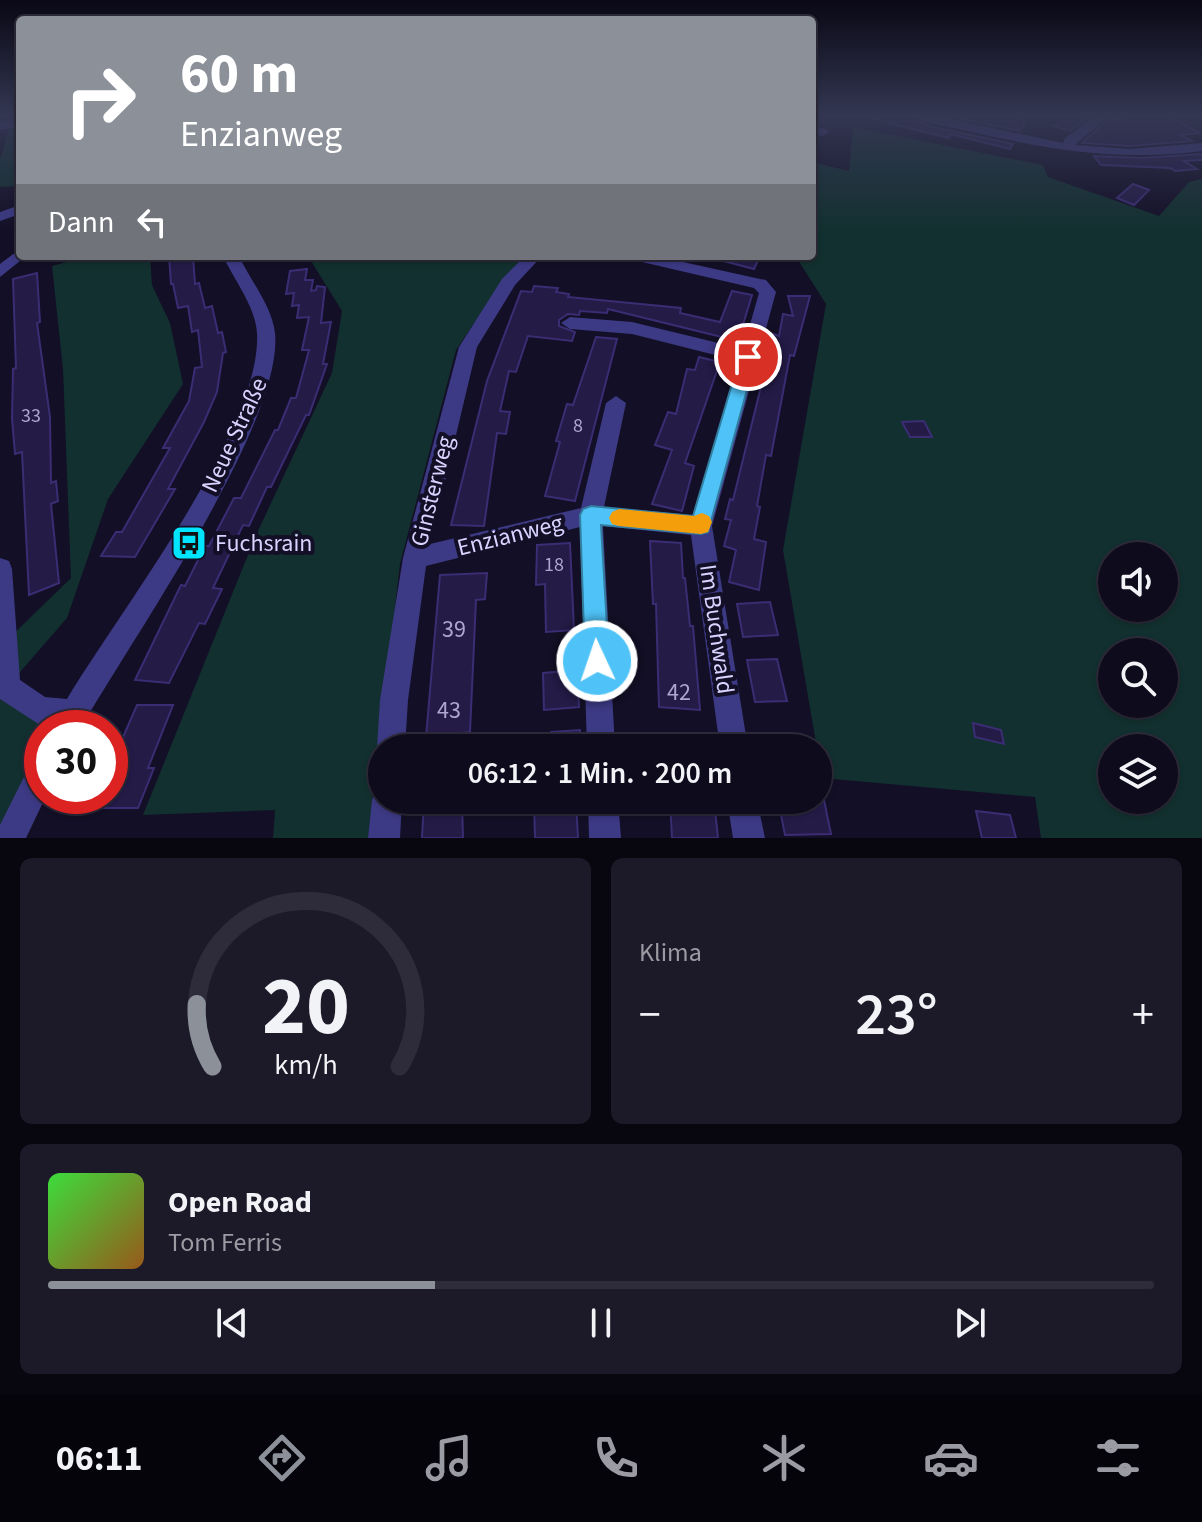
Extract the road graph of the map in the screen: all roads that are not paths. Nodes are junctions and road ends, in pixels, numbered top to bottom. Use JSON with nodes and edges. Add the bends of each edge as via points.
{"nodes":[{"id":1,"x":16,"y":258,"type":"edge"},
{"id":2,"x":233,"y":260,"type":"edge"},
{"id":3,"x":530,"y":260,"type":"edge"},
{"id":4,"x":653,"y":260,"type":"edge"},
{"id":5,"x":0,"y":272,"type":"edge"},
{"id":6,"x":570,"y":323,"type":"dead end"},
{"id":7,"x":748,"y":357,"type":"junction"},
{"id":8,"x":616,"y":403,"type":"dead end"},
{"id":9,"x":591,"y":515,"type":"junction"},
{"id":10,"x":701,"y":526,"type":"junction"},
{"id":11,"x":415,"y":558,"type":"junction"},
{"id":12,"x":0,"y":569,"type":"edge"},
{"id":13,"x":39,"y":710,"type":"edge"},
{"id":14,"x":76,"y":710,"type":"edge"},
{"id":15,"x":392,"y":734,"type":"edge"},
{"id":16,"x":600,"y":734,"type":"edge"},
{"id":17,"x":732,"y":734,"type":"edge"},
{"id":18,"x":24,"y":809,"type":"edge"},
{"id":19,"x":386,"y":814,"type":"edge"},
{"id":20,"x":604,"y":814,"type":"edge"},
{"id":21,"x":745,"y":814,"type":"edge"},
{"id":22,"x":10,"y":838,"type":"edge"},
{"id":23,"x":384,"y":838,"type":"edge"},
{"id":24,"x":605,"y":838,"type":"edge"},
{"id":25,"x":749,"y":838,"type":"edge"}],
"edges":[{"from":1,"to":5,"type":"street"},
{"from":2,"to":14,"type":"street","name":"Neue Straße","via":[[266,333],[266,365],[210,489]]},
{"from":3,"to":11,"type":"street","name":"Ginsterweg","via":[[508,282],[468,347]]},
{"from":4,"to":7,"type":"street","name":"Im Buchwald","via":[[760,284],[768,292]]},
{"from":6,"to":7,"type":"street","via":[[632,328]]},
{"from":7,"to":10,"type":"street","name":"Im Buchwald"},
{"from":8,"to":9,"type":"street"},
{"from":9,"to":10,"type":"street","name":"Enzianweg"},
{"from":9,"to":11,"type":"street","name":"Enzianweg"},
{"from":9,"to":16,"type":"street"},
{"from":10,"to":17,"type":"street","name":"Im Buchwald"},
{"from":11,"to":15,"type":"street","name":"Ginsterweg"},
{"from":12,"to":13,"type":"street","via":[[7,687]]},
{"from":18,"to":22,"type":"street"},
{"from":19,"to":23,"type":"street"},
{"from":20,"to":24,"type":"street"},
{"from":21,"to":25,"type":"street"}]}
